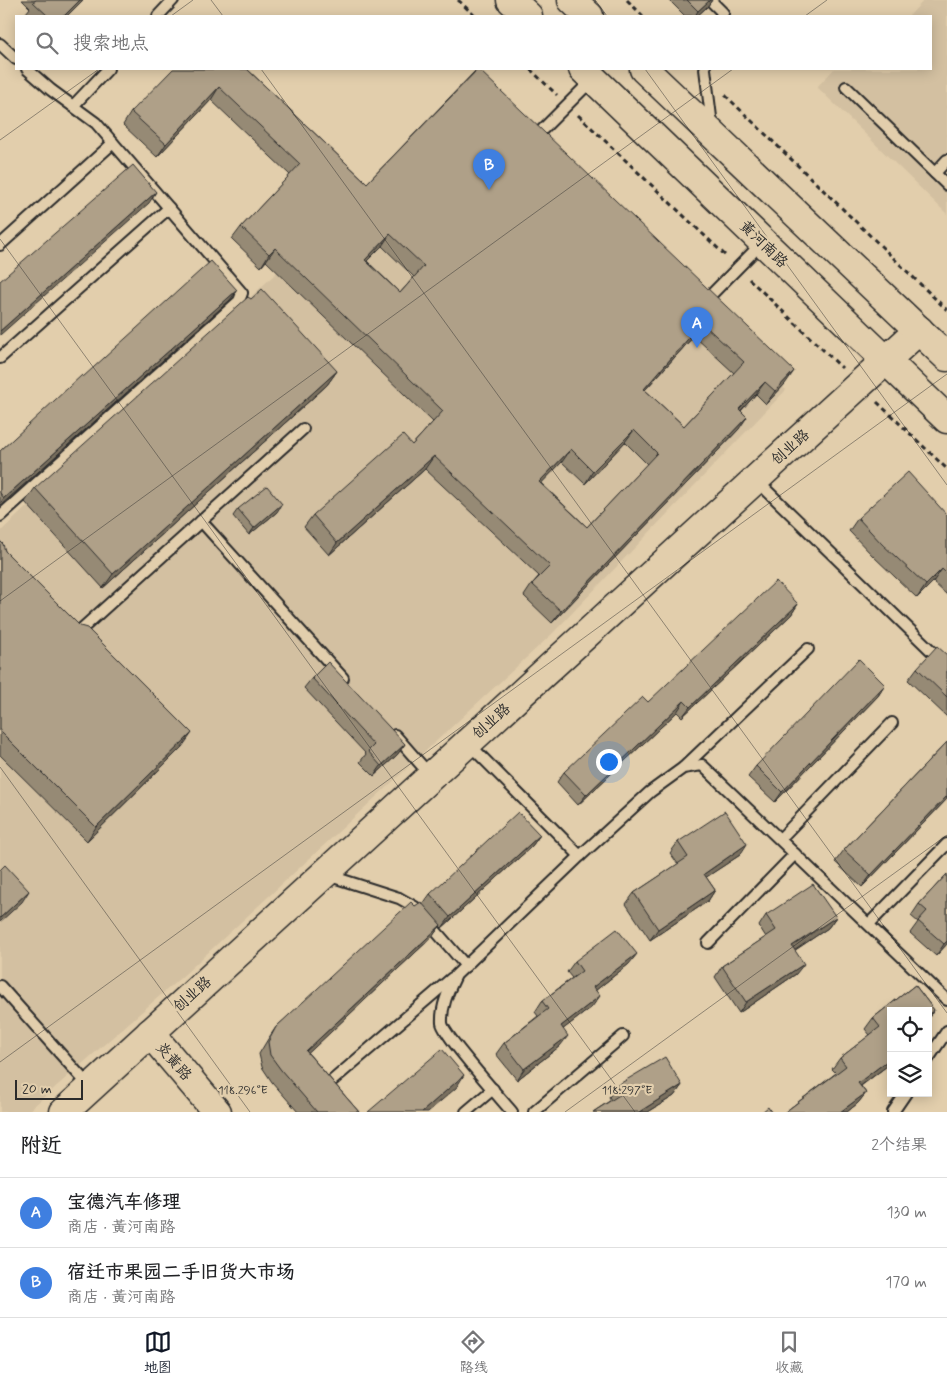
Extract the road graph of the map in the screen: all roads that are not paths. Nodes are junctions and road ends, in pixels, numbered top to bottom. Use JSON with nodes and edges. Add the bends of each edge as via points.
{"nodes":[{"id":1,"x":173,"y":0,"type":"edge"},
{"id":2,"x":511,"y":0,"type":"edge"},
{"id":3,"x":572,"y":0,"type":"edge"},
{"id":4,"x":710,"y":0,"type":"edge"},
{"id":5,"x":159,"y":15,"type":"edge"},
{"id":6,"x":527,"y":15,"type":"edge"},
{"id":7,"x":588,"y":15,"type":"edge"},
{"id":8,"x":722,"y":15,"type":"edge"},
{"id":9,"x":0,"y":44,"type":"edge"},
{"id":10,"x":15,"y":58,"type":"edge"},
{"id":11,"x":28,"y":70,"type":"edge"},
{"id":12,"x":107,"y":70,"type":"edge"},
{"id":13,"x":645,"y":70,"type":"edge"},
{"id":14,"x":705,"y":73,"type":"edge"},
{"id":15,"x":588,"y":74,"type":"edge"},
{"id":16,"x":846,"y":87,"type":"dead end"},
{"id":17,"x":73,"y":106,"type":"junction"},
{"id":18,"x":539,"y":133,"type":"edge"},
{"id":19,"x":713,"y":134,"type":"junction"},
{"id":20,"x":112,"y":143,"type":"junction"},
{"id":21,"x":947,"y":160,"type":"edge"},
{"id":22,"x":935,"y":173,"type":"junction"},
{"id":23,"x":947,"y":185,"type":"edge"},
{"id":24,"x":169,"y":208,"type":"junction"},
{"id":25,"x":763,"y":242,"type":"junction"},
{"id":26,"x":0,"y":245,"type":"edge"},
{"id":27,"x":706,"y":300,"type":"edge"},
{"id":28,"x":919,"y":330,"type":"junction"},
{"id":29,"x":947,"y":357,"type":"edge"},
{"id":30,"x":0,"y":358,"type":"edge"},
{"id":31,"x":886,"y":361,"type":"junction"},
{"id":32,"x":947,"y":419,"type":"edge"},
{"id":33,"x":303,"y":429,"type":"dead end"},
{"id":34,"x":756,"y":479,"type":"junction"},
{"id":35,"x":0,"y":516,"type":"edge"},
{"id":36,"x":201,"y":521,"type":"junction"},
{"id":37,"x":68,"y":628,"type":"edge"},
{"id":38,"x":808,"y":649,"type":"dead end"},
{"id":39,"x":947,"y":666,"type":"edge"},
{"id":40,"x":352,"y":688,"type":"edge"},
{"id":41,"x":892,"y":723,"type":"dead end"},
{"id":42,"x":385,"y":725,"type":"edge"},
{"id":43,"x":468,"y":742,"type":"junction"},
{"id":44,"x":683,"y":768,"type":"junction"},
{"id":45,"x":431,"y":776,"type":"junction"},
{"id":46,"x":780,"y":840,"type":"junction"},
{"id":47,"x":947,"y":844,"type":"edge"},
{"id":48,"x":795,"y":854,"type":"junction"},
{"id":49,"x":580,"y":856,"type":"junction"},
{"id":50,"x":323,"y":874,"type":"junction"},
{"id":51,"x":868,"y":924,"type":"junction"},
{"id":52,"x":708,"y":944,"type":"dead end"},
{"id":53,"x":466,"y":966,"type":"junction"},
{"id":54,"x":456,"y":975,"type":"junction"},
{"id":55,"x":0,"y":986,"type":"edge"},
{"id":56,"x":947,"y":1000,"type":"edge"},
{"id":57,"x":947,"y":1031,"type":"edge"},
{"id":58,"x":150,"y":1033,"type":"junction"},
{"id":59,"x":623,"y":1036,"type":"dead end"},
{"id":60,"x":932,"y":1053,"type":"edge"},
{"id":61,"x":333,"y":1080,"type":"edge"},
{"id":62,"x":91,"y":1087,"type":"junction"},
{"id":63,"x":493,"y":1089,"type":"junction"},
{"id":64,"x":903,"y":1097,"type":"edge"},
{"id":65,"x":64,"y":1112,"type":"edge"},
{"id":66,"x":218,"y":1112,"type":"edge"},
{"id":67,"x":466,"y":1112,"type":"edge"},
{"id":68,"x":512,"y":1112,"type":"edge"},
{"id":69,"x":534,"y":1112,"type":"edge"},
{"id":70,"x":893,"y":1112,"type":"edge"}],
"edges":[{"from":1,"to":5,"type":"lane"},
{"from":2,"to":6,"type":"street"},
{"from":3,"to":7,"type":"street"},
{"from":4,"to":8,"type":"lane"},
{"from":9,"to":10,"type":"lane"},
{"from":11,"to":17,"type":"lane"},
{"from":12,"to":17,"type":"lane"},
{"from":13,"to":19,"type":"street"},
{"from":14,"to":19,"type":"lane"},
{"from":15,"to":18,"type":"lane"},
{"from":15,"to":25,"type":"street","name":"黄河南路"},
{"from":16,"to":22,"type":"lane"},
{"from":17,"to":20,"type":"lane","via":[[96,124]]},
{"from":19,"to":28,"type":"street"},
{"from":20,"to":24,"type":"lane"},
{"from":20,"to":26,"type":"lane"},
{"from":21,"to":22,"type":"lane"},
{"from":22,"to":23,"type":"lane"},
{"from":24,"to":30,"type":"lane"},
{"from":24,"to":35,"type":"lane","via":[[242,293],[239,301]]},
{"from":25,"to":27,"type":"lane"},
{"from":25,"to":31,"type":"street","name":"黄河南路"},
{"from":28,"to":29,"type":"street"},
{"from":28,"to":31,"type":"street","name":"创业路"},
{"from":31,"to":32,"type":"street","name":"黄河南路"},
{"from":31,"to":34,"type":"street","name":"创业路"},
{"from":33,"to":36,"type":"lane"},
{"from":34,"to":39,"type":"lane"},
{"from":34,"to":43,"type":"street","name":"创业路"},
{"from":36,"to":37,"type":"lane","via":[[75,635]]},
{"from":36,"to":40,"type":"lane"},
{"from":38,"to":44,"type":"lane"},
{"from":41,"to":46,"type":"lane"},
{"from":42,"to":45,"type":"lane"},
{"from":43,"to":45,"type":"street","name":"创业路"},
{"from":43,"to":49,"type":"lane"},
{"from":44,"to":46,"type":"lane","via":[[702,764]]},
{"from":44,"to":49,"type":"lane","via":[[650,792]]},
{"from":45,"to":50,"type":"street","name":"创业路"},
{"from":46,"to":48,"type":"lane"},
{"from":47,"to":51,"type":"lane"},
{"from":48,"to":51,"type":"lane"},
{"from":48,"to":52,"type":"lane"},
{"from":49,"to":53,"type":"lane"},
{"from":50,"to":53,"type":"lane","via":[[399,898],[415,907]]},
{"from":50,"to":58,"type":"street","name":"创业路"},
{"from":51,"to":56,"type":"lane"},
{"from":53,"to":54,"type":"lane"},
{"from":54,"to":61,"type":"lane"},
{"from":54,"to":63,"type":"lane","via":[[444,1000],[442,1025]]},
{"from":55,"to":62,"type":"lane"},
{"from":57,"to":60,"type":"lane"},
{"from":58,"to":62,"type":"street","name":"创业路"},
{"from":58,"to":66,"type":"street","name":"炎黄路"},
{"from":59,"to":69,"type":"lane"},
{"from":62,"to":65,"type":"street","name":"创业路"},
{"from":63,"to":67,"type":"lane"},
{"from":63,"to":68,"type":"lane"},
{"from":64,"to":70,"type":"lane"}]}
